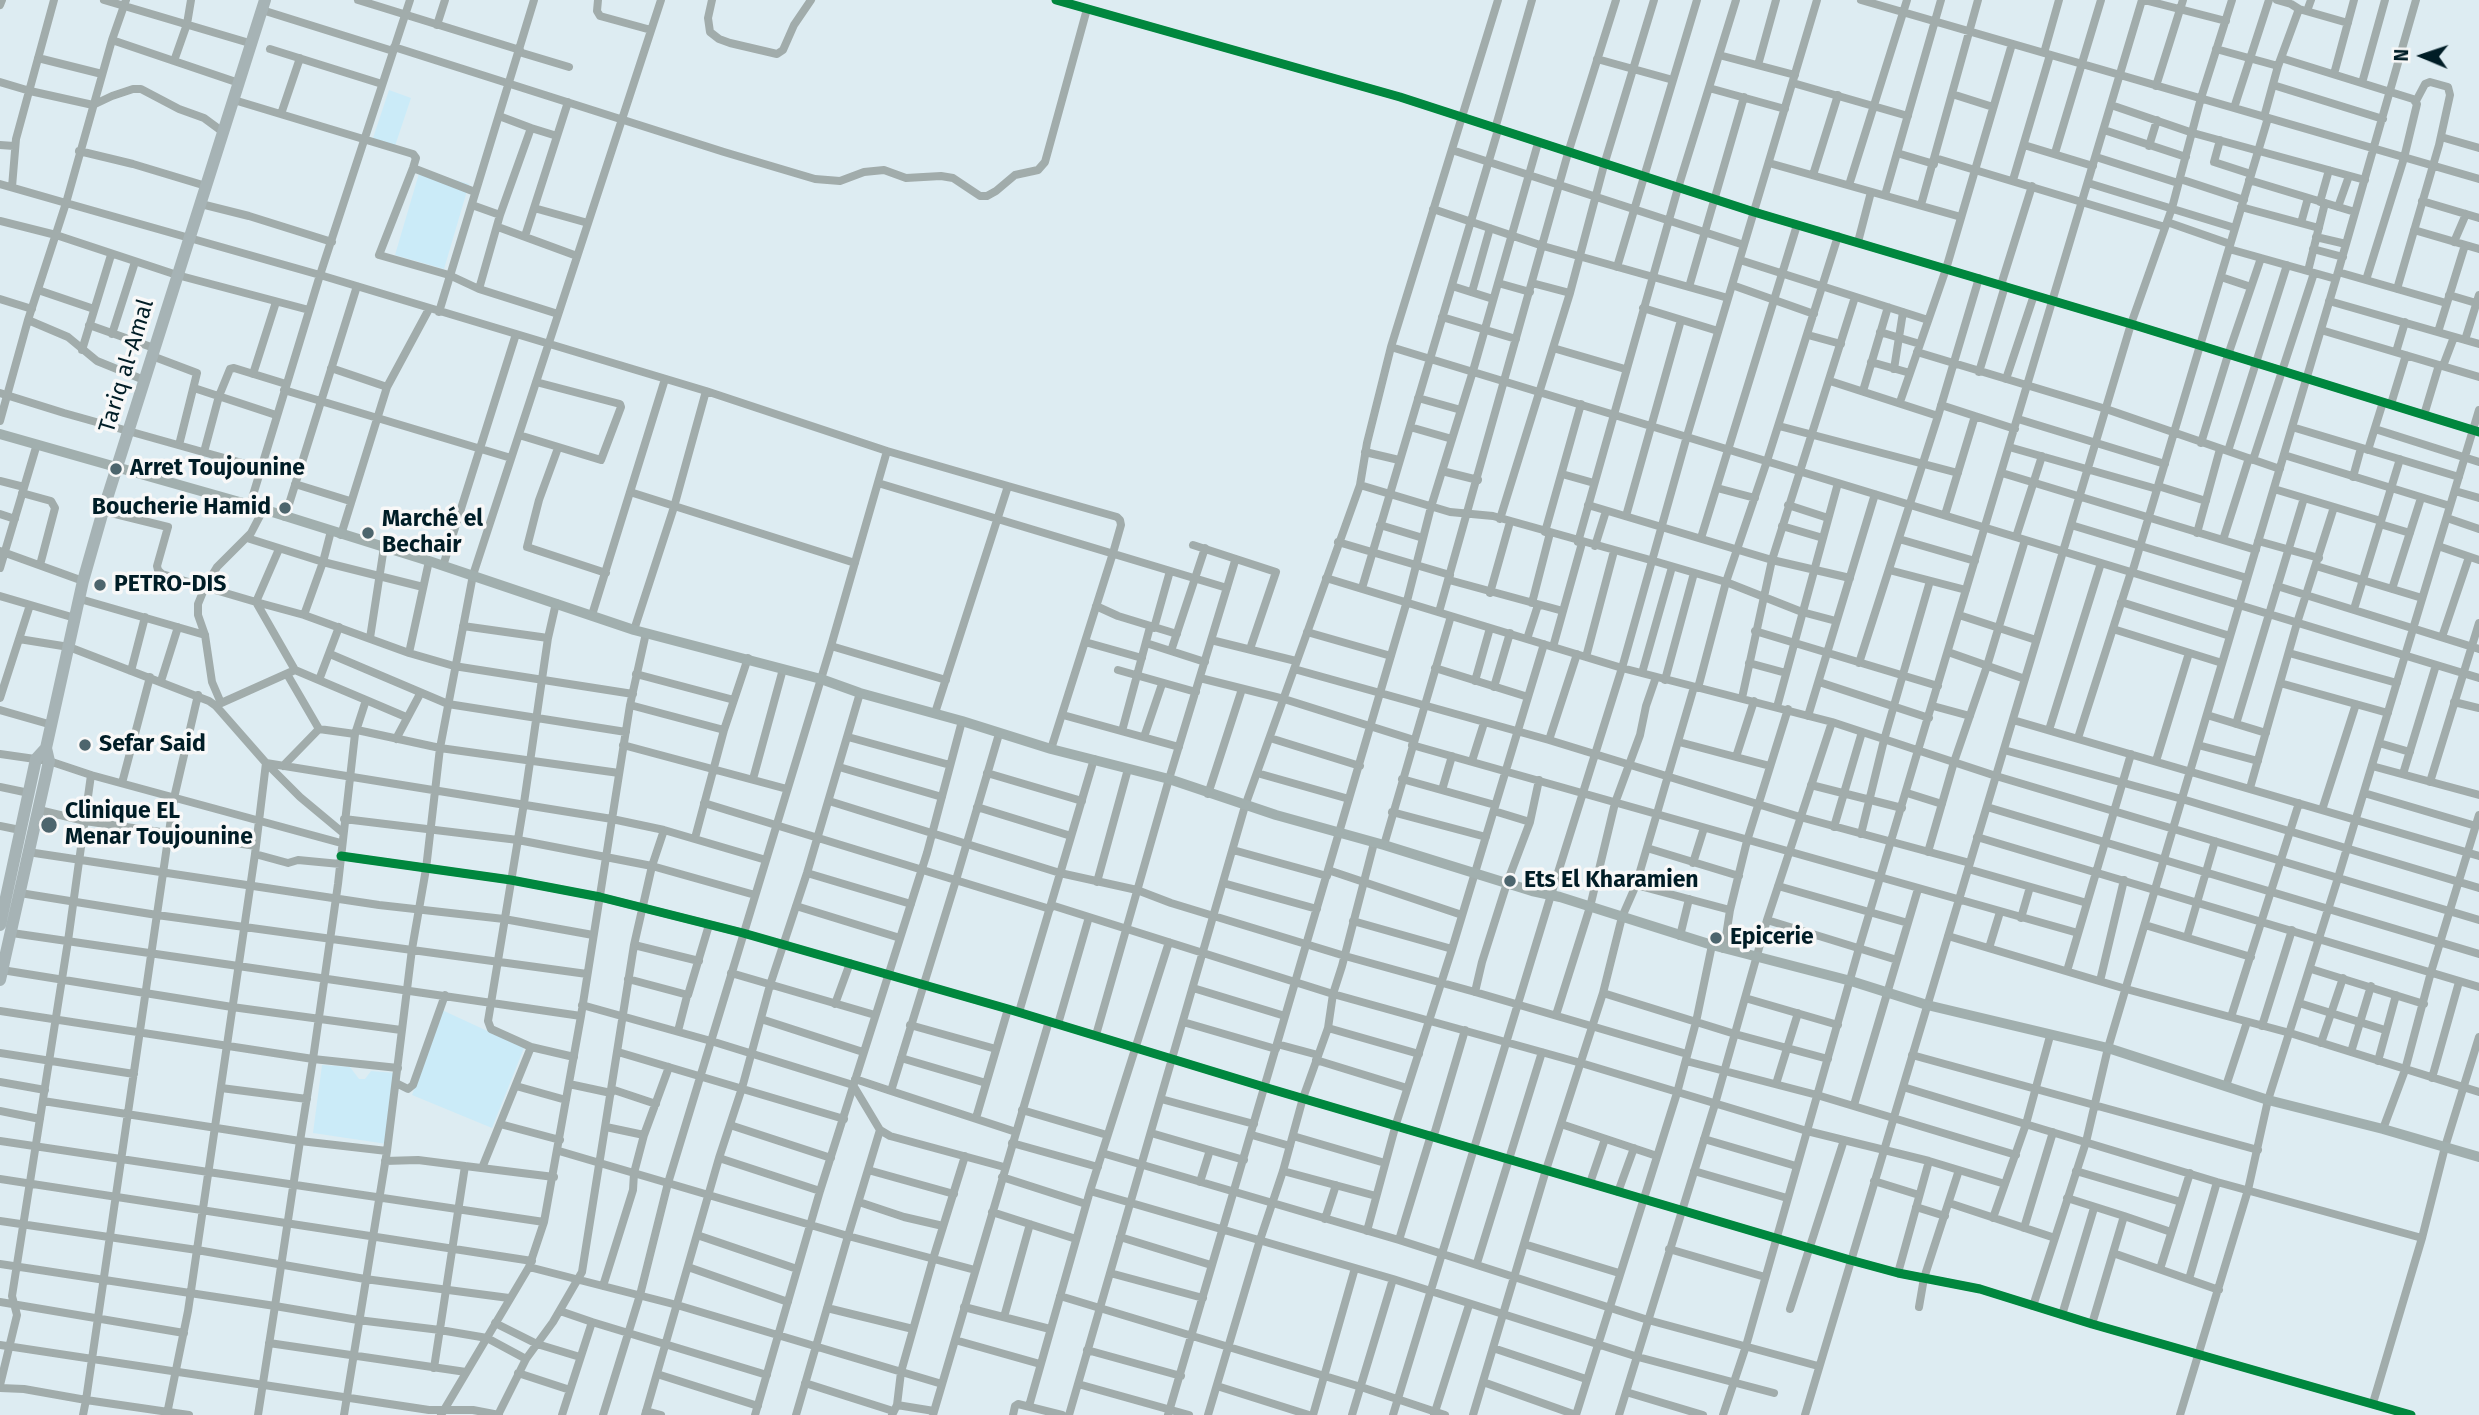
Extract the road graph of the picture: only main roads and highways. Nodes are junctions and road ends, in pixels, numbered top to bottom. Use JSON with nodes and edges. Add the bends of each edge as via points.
{"nodes":[{"id":1,"x":264,"y":5,"type":"edge"},
{"id":2,"x":0,"y":434,"type":"edge"},
{"id":3,"x":117,"y":467,"type":"junction"},
{"id":4,"x":43,"y":756,"type":"junction"},
{"id":5,"x":0,"y":925,"type":"edge"},
{"id":6,"x":1,"y":975,"type":"edge"},
{"id":7,"x":2479,"y":1157,"type":"edge"}],
"edges":[{"from":1,"to":3,"type":"highway","name":"Tariq al-Amal"},
{"from":2,"to":3,"type":"main road"},
{"from":3,"to":4,"type":"highway","name":"Tariq al-Amal","via":[[83,581]]},
{"from":3,"to":7,"type":"main road","via":[[429,561],[646,633],[1169,779],[1680,936],[1927,1005],[2108,1048],[2268,1100]]},
{"from":4,"to":5,"type":"highway","name":"Tariq al-Amal","via":[[29,793]]},
{"from":4,"to":6,"type":"highway","name":"Tariq al-Amal","via":[[39,810]]}]}
